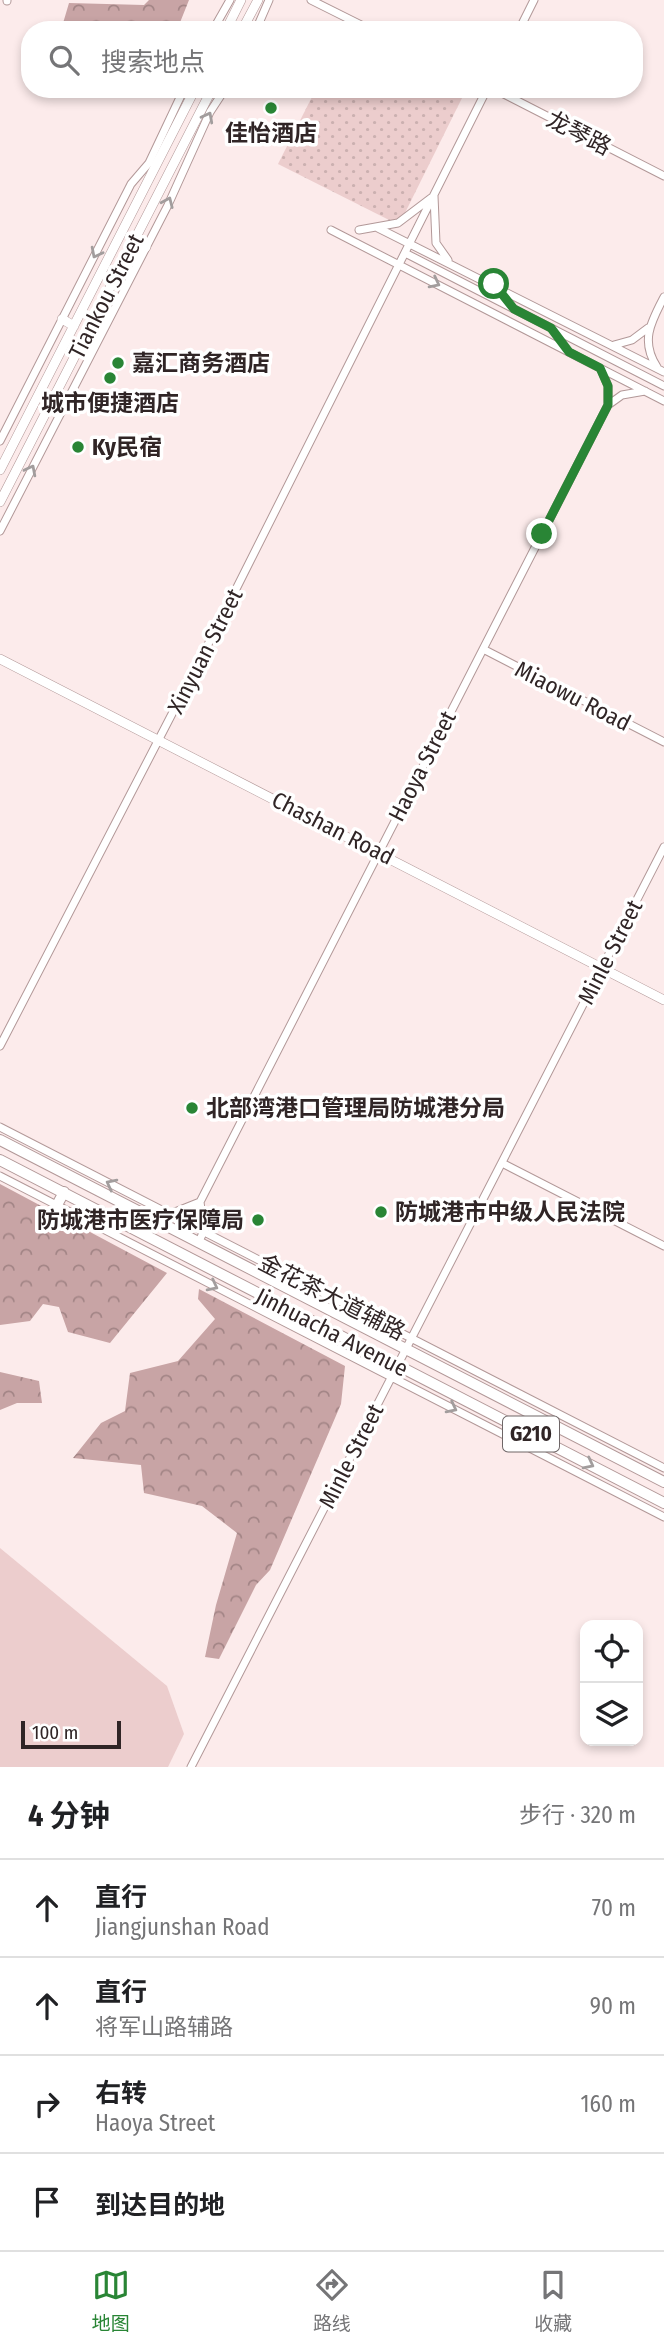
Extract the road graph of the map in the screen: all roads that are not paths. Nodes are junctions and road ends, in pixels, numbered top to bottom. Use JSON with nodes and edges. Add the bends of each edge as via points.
{"nodes":[{"id":1,"x":230,"y":0,"type":"edge"},
{"id":2,"x":241,"y":0,"type":"edge"},
{"id":3,"x":258,"y":0,"type":"edge"},
{"id":4,"x":269,"y":0,"type":"edge"},
{"id":5,"x":311,"y":0,"type":"edge"},
{"id":6,"x":534,"y":0,"type":"edge"},
{"id":7,"x":218,"y":21,"type":"edge"},
{"id":8,"x":230,"y":21,"type":"edge"},
{"id":9,"x":247,"y":21,"type":"edge"},
{"id":10,"x":260,"y":21,"type":"edge"},
{"id":11,"x":353,"y":21,"type":"edge"},
{"id":12,"x":524,"y":21,"type":"edge"},
{"id":13,"x":180,"y":98,"type":"edge"},
{"id":14,"x":190,"y":98,"type":"edge"},
{"id":15,"x":207,"y":98,"type":"edge"},
{"id":16,"x":219,"y":98,"type":"edge"},
{"id":17,"x":482,"y":98,"type":"edge"},
{"id":18,"x":512,"y":98,"type":"edge"},
{"id":19,"x":664,"y":176,"type":"edge"},
{"id":20,"x":434,"y":195,"type":"junction"},
{"id":21,"x":378,"y":228,"type":"junction"},
{"id":22,"x":331,"y":230,"type":"dead end"},
{"id":23,"x":359,"y":230,"type":"dead end"},
{"id":24,"x":410,"y":244,"type":"junction"},
{"id":25,"x":146,"y":247,"type":"junction"},
{"id":26,"x":405,"y":253,"type":"junction"},
{"id":27,"x":449,"y":261,"type":"junction"},
{"id":28,"x":399,"y":265,"type":"junction"},
{"id":29,"x":116,"y":277,"type":"junction"},
{"id":30,"x":494,"y":284,"type":"junction"},
{"id":31,"x":664,"y":297,"type":"edge"},
{"id":32,"x":514,"y":309,"type":"junction"},
{"id":33,"x":62,"y":320,"type":"junction"},
{"id":34,"x":74,"y":326,"type":"junction"},
{"id":35,"x":551,"y":328,"type":"junction"},
{"id":36,"x":580,"y":328,"type":"junction"},
{"id":37,"x":648,"y":328,"type":"junction"},
{"id":38,"x":612,"y":345,"type":"junction"},
{"id":39,"x":569,"y":352,"type":"junction"},
{"id":40,"x":600,"y":368,"type":"junction"},
{"id":41,"x":661,"y":370,"type":"edge"},
{"id":42,"x":664,"y":386,"type":"edge"},
{"id":43,"x":645,"y":391,"type":"junction"},
{"id":44,"x":664,"y":401,"type":"edge"},
{"id":45,"x":608,"y":405,"type":"junction"},
{"id":46,"x":0,"y":441,"type":"edge"},
{"id":47,"x":0,"y":470,"type":"edge"},
{"id":48,"x":0,"y":502,"type":"edge"},
{"id":49,"x":0,"y":531,"type":"edge"},
{"id":50,"x":483,"y":649,"type":"junction"},
{"id":51,"x":2,"y":660,"type":"edge"},
{"id":52,"x":160,"y":739,"type":"junction"},
{"id":53,"x":664,"y":742,"type":"edge"},
{"id":54,"x":664,"y":846,"type":"edge"},
{"id":55,"x":378,"y":851,"type":"junction"},
{"id":56,"x":602,"y":968,"type":"junction"},
{"id":57,"x":664,"y":1000,"type":"edge"},
{"id":58,"x":0,"y":1046,"type":"edge"},
{"id":59,"x":0,"y":1126,"type":"edge"},
{"id":60,"x":0,"y":1140,"type":"edge"},
{"id":61,"x":0,"y":1160,"type":"edge"},
{"id":62,"x":502,"y":1163,"type":"junction"},
{"id":63,"x":0,"y":1176,"type":"edge"},
{"id":64,"x":64,"y":1192,"type":"junction"},
{"id":65,"x":200,"y":1202,"type":"junction"},
{"id":66,"x":57,"y":1205,"type":"junction"},
{"id":67,"x":170,"y":1214,"type":"junction"},
{"id":68,"x":164,"y":1225,"type":"junction"},
{"id":69,"x":204,"y":1231,"type":"junction"},
{"id":70,"x":198,"y":1242,"type":"junction"},
{"id":71,"x":664,"y":1246,"type":"edge"},
{"id":72,"x":190,"y":1258,"type":"junction"},
{"id":73,"x":183,"y":1270,"type":"junction"},
{"id":74,"x":409,"y":1343,"type":"junction"},
{"id":75,"x":397,"y":1366,"type":"junction"},
{"id":76,"x":391,"y":1377,"type":"junction"},
{"id":77,"x":664,"y":1468,"type":"edge"},
{"id":78,"x":664,"y":1482,"type":"edge"},
{"id":79,"x":664,"y":1503,"type":"edge"},
{"id":80,"x":664,"y":1517,"type":"edge"},
{"id":81,"x":191,"y":1767,"type":"edge"}],
"edges":[{"from":1,"to":7,"type":"street"},
{"from":2,"to":8,"type":"main road"},
{"from":3,"to":9,"type":"main road"},
{"from":4,"to":10,"type":"street"},
{"from":5,"to":11,"type":"street"},
{"from":6,"to":12,"type":"street"},
{"from":13,"to":33,"type":"street","one_way":true},
{"from":14,"to":34,"type":"main road","name":"Tiankou Street"},
{"from":15,"to":29,"type":"main road","name":"Tiankou Street"},
{"from":25,"to":16,"type":"street","one_way":true},
{"from":17,"to":20,"type":"street","name":"Xinyuan Street"},
{"from":18,"to":19,"type":"street","name":"龙琴路"},
{"from":20,"to":21,"type":"street","via":[[398,223]]},
{"from":20,"to":24,"type":"street","name":"Xinyuan Street"},
{"from":20,"to":27,"type":"street","via":[[436,243]]},
{"from":21,"to":23,"type":"street"},
{"from":21,"to":24,"type":"street"},
{"from":22,"to":28,"type":"street"},
{"from":24,"to":26,"type":"street","name":"Xinyuan Street"},
{"from":24,"to":27,"type":"street"},
{"from":25,"to":29,"type":"main road"},
{"from":49,"to":25,"type":"street","one_way":true},
{"from":26,"to":28,"type":"street","name":"Xinyuan Street"},
{"from":26,"to":32,"type":"street"},
{"from":27,"to":30,"type":"street"},
{"from":28,"to":39,"type":"street","one_way":true},
{"from":28,"to":52,"type":"street","name":"Xinyuan Street"},
{"from":29,"to":48,"type":"main road","name":"Tiankou Street"},
{"from":30,"to":32,"type":"street"},
{"from":30,"to":36,"type":"street"},
{"from":31,"to":37,"type":"street"},
{"from":32,"to":35,"type":"street"},
{"from":33,"to":34,"type":"main road"},
{"from":33,"to":46,"type":"street"},
{"from":34,"to":47,"type":"main road","name":"Tiankou Street"},
{"from":35,"to":36,"type":"street"},
{"from":35,"to":39,"type":"street"},
{"from":35,"to":42,"type":"street"},
{"from":36,"to":38,"type":"street"},
{"from":37,"to":38,"type":"street"},
{"from":37,"to":41,"type":"street","via":[[647,348]]},
{"from":38,"to":41,"type":"street"},
{"from":39,"to":40,"type":"street"},
{"from":40,"to":43,"type":"street"},
{"from":40,"to":45,"type":"street","via":[[608,386]]},
{"from":43,"to":44,"type":"street"},
{"from":43,"to":45,"type":"street","via":[[622,395]]},
{"from":45,"to":50,"type":"street","name":"Haoya Street"},
{"from":50,"to":53,"type":"street","name":"Miaowu Road"},
{"from":50,"to":55,"type":"street","name":"Haoya Street"},
{"from":51,"to":52,"type":"main road","name":"Chashan Road"},
{"from":52,"to":55,"type":"main road","name":"Chashan Road"},
{"from":52,"to":58,"type":"street","name":"Xinyuan Street"},
{"from":54,"to":56,"type":"street","name":"Minle Street"},
{"from":55,"to":56,"type":"main road","name":"Chashan Road"},
{"from":55,"to":65,"type":"street","name":"Haoya Street"},
{"from":56,"to":57,"type":"main road","name":"Chashan Road"},
{"from":56,"to":62,"type":"street","name":"Minle Street"},
{"from":67,"to":59,"type":"street","name":"金花茶大道辅路","one_way":true},
{"from":60,"to":68,"type":"highway","name":"Jinhuacha Avenue","number":"G210"},
{"from":61,"to":64,"type":"highway","name":"Jinhuacha Avenue","number":"G210"},
{"from":62,"to":71,"type":"street"},
{"from":62,"to":74,"type":"street","name":"Minle Street"},
{"from":63,"to":66,"type":"street","name":"金花茶大道辅路"},
{"from":64,"to":66,"type":"highway"},
{"from":64,"to":72,"type":"highway","name":"Jinhuacha Avenue","number":"G210"},
{"from":65,"to":67,"type":"street"},
{"from":65,"to":69,"type":"street"},
{"from":66,"to":73,"type":"street","name":"金花茶大道辅路"},
{"from":67,"to":68,"type":"street"},
{"from":67,"to":69,"type":"street","name":"金花茶大道辅路"},
{"from":68,"to":70,"type":"highway","name":"Jinhuacha Avenue","number":"G210"},
{"from":69,"to":70,"type":"street"},
{"from":69,"to":74,"type":"street","name":"金花茶大道辅路"},
{"from":70,"to":74,"type":"highway","name":"Jinhuacha Avenue","number":"G210"},
{"from":72,"to":73,"type":"street"},
{"from":72,"to":75,"type":"highway","name":"Jinhuacha Avenue","number":"G210"},
{"from":73,"to":76,"type":"street","name":"金花茶大道辅路","one_way":true},
{"from":74,"to":75,"type":"street","name":"Minle Street"},
{"from":74,"to":77,"type":"street","name":"金花茶大道辅路"},
{"from":74,"to":78,"type":"highway","name":"Jinhuacha Avenue","number":"G210"},
{"from":75,"to":76,"type":"street","name":"Minle Street"},
{"from":75,"to":79,"type":"highway","name":"Jinhuacha Avenue","number":"G210","one_way":true},
{"from":76,"to":80,"type":"street","name":"金花茶大道辅路","one_way":true},
{"from":76,"to":81,"type":"street","name":"Minle Street"}]}
